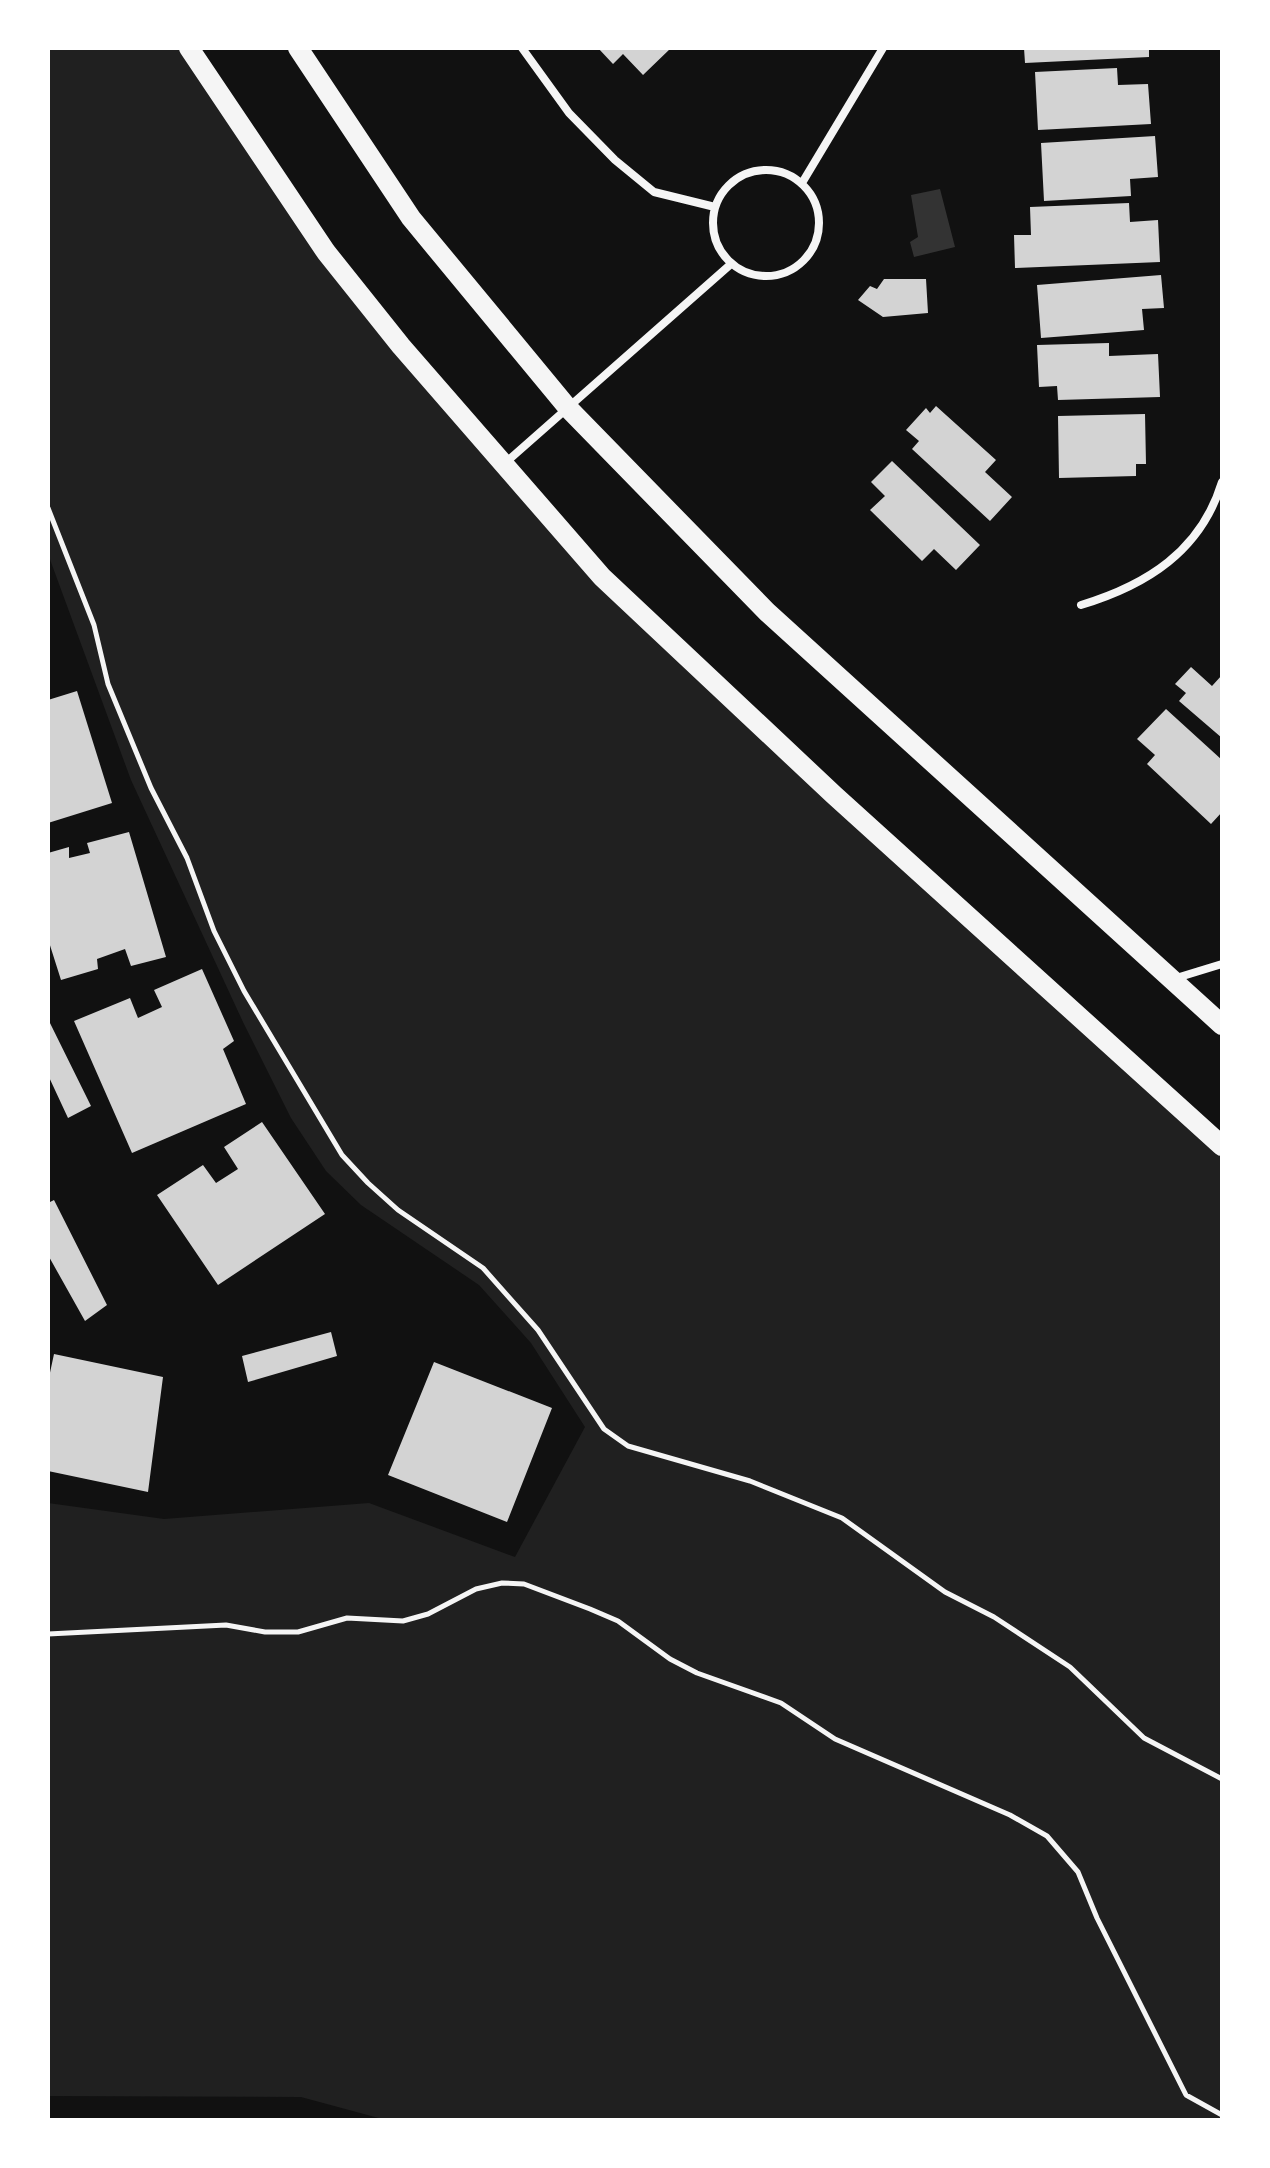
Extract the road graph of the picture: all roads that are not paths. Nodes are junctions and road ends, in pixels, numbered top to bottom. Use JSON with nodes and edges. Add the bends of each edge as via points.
{"nodes":[{"id":1,"x":189,"y":48,"type":"edge"},
{"id":2,"x":298,"y":48,"type":"edge"},
{"id":3,"x":522,"y":48,"type":"edge"},
{"id":4,"x":883,"y":48,"type":"edge"},
{"id":5,"x":802,"y":183,"type":"junction"},
{"id":6,"x":715,"y":207,"type":"junction"},
{"id":7,"x":731,"y":264,"type":"junction"},
{"id":8,"x":568,"y":408,"type":"junction"},
{"id":9,"x":504,"y":465,"type":"junction"},
{"id":10,"x":1222,"y":482,"type":"edge"},
{"id":11,"x":1081,"y":605,"type":"dead end"},
{"id":12,"x":1222,"y":964,"type":"edge"},
{"id":13,"x":1170,"y":979,"type":"junction"},
{"id":14,"x":1222,"y":1025,"type":"edge"},
{"id":15,"x":1222,"y":1146,"type":"edge"}],
"edges":[{"from":1,"to":9,"type":"main road","via":[[326,252]]},
{"from":2,"to":8,"type":"main road","via":[[411,218]]},
{"from":3,"to":6,"type":"street","via":[[569,113],[615,160],[654,192]]},
{"from":4,"to":5,"type":"street"},
{"from":5,"to":6,"type":"street","via":[[770,170],[752,172],[723,191]]},
{"from":5,"to":7,"type":"street","via":[[820,215],[819,233],[807,258],[784,274],[766,277]]},
{"from":6,"to":7,"type":"street","via":[[714,238]]},
{"from":7,"to":8,"type":"street"},
{"from":8,"to":9,"type":"street"},
{"from":8,"to":13,"type":"main road","via":[[767,612]]},
{"from":9,"to":15,"type":"main road","via":[[602,577]]},
{"from":10,"to":11,"type":"street","via":[[1213,510],[1163,568],[1124,592]]},
{"from":12,"to":13,"type":"street"},
{"from":13,"to":14,"type":"main road"}]}
